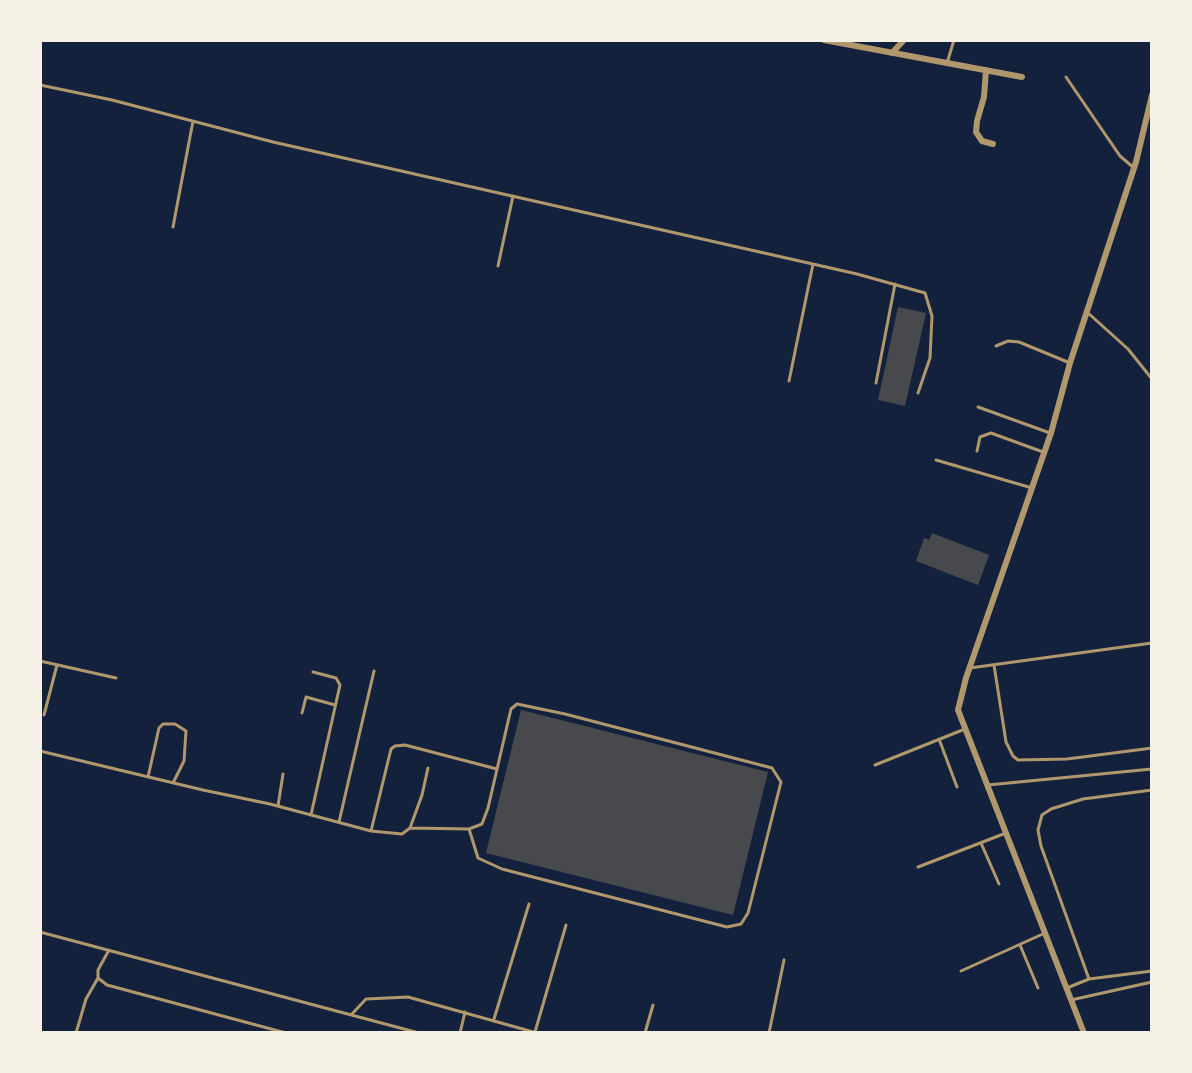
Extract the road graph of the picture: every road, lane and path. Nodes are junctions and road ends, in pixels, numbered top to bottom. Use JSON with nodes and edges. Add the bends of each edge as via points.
{"nodes":[{"id":1,"x":824,"y":40,"type":"edge"},
{"id":2,"x":904,"y":40,"type":"edge"},
{"id":3,"x":954,"y":40,"type":"edge"},
{"id":4,"x":892,"y":53,"type":"junction"},
{"id":5,"x":947,"y":63,"type":"junction"},
{"id":6,"x":986,"y":70,"type":"junction"},
{"id":7,"x":1022,"y":77,"type":"dead end"},
{"id":8,"x":1066,"y":77,"type":"dead end"},
{"id":9,"x":40,"y":85,"type":"edge"},
{"id":10,"x":1152,"y":95,"type":"edge"},
{"id":11,"x":193,"y":121,"type":"junction"},
{"id":12,"x":993,"y":144,"type":"dead end"},
{"id":13,"x":1135,"y":165,"type":"junction"},
{"id":14,"x":513,"y":196,"type":"junction"},
{"id":15,"x":173,"y":227,"type":"dead end"},
{"id":16,"x":813,"y":264,"type":"junction"},
{"id":17,"x":498,"y":266,"type":"dead end"},
{"id":18,"x":895,"y":284,"type":"junction"},
{"id":19,"x":1087,"y":312,"type":"junction"},
{"id":20,"x":996,"y":346,"type":"dead end"},
{"id":21,"x":1070,"y":363,"type":"junction"},
{"id":22,"x":1152,"y":379,"type":"edge"},
{"id":23,"x":789,"y":381,"type":"dead end"},
{"id":24,"x":876,"y":383,"type":"dead end"},
{"id":25,"x":918,"y":393,"type":"dead end"},
{"id":26,"x":978,"y":407,"type":"dead end"},
{"id":27,"x":1051,"y":433,"type":"junction"},
{"id":28,"x":977,"y":451,"type":"dead end"},
{"id":29,"x":1044,"y":453,"type":"junction"},
{"id":30,"x":936,"y":460,"type":"dead end"},
{"id":31,"x":1032,"y":488,"type":"junction"},
{"id":32,"x":1152,"y":643,"type":"edge"},
{"id":33,"x":40,"y":661,"type":"edge"},
{"id":34,"x":57,"y":665,"type":"junction"},
{"id":35,"x":994,"y":665,"type":"junction"},
{"id":36,"x":970,"y":668,"type":"junction"},
{"id":37,"x":374,"y":671,"type":"dead end"},
{"id":38,"x":313,"y":672,"type":"dead end"},
{"id":39,"x":116,"y":678,"type":"dead end"},
{"id":40,"x":335,"y":705,"type":"junction"},
{"id":41,"x":302,"y":713,"type":"dead end"},
{"id":42,"x":44,"y":715,"type":"dead end"},
{"id":43,"x":965,"y":729,"type":"junction"},
{"id":44,"x":939,"y":739,"type":"junction"},
{"id":45,"x":1152,"y":748,"type":"edge"},
{"id":46,"x":40,"y":751,"type":"edge"},
{"id":47,"x":875,"y":765,"type":"dead end"},
{"id":48,"x":428,"y":768,"type":"dead end"},
{"id":49,"x":497,"y":769,"type":"junction"},
{"id":50,"x":1152,"y":769,"type":"edge"},
{"id":51,"x":283,"y":774,"type":"dead end"},
{"id":52,"x":148,"y":777,"type":"junction"},
{"id":53,"x":173,"y":783,"type":"junction"},
{"id":54,"x":988,"y":785,"type":"junction"},
{"id":55,"x":957,"y":787,"type":"dead end"},
{"id":56,"x":1152,"y":790,"type":"edge"},
{"id":57,"x":278,"y":806,"type":"junction"},
{"id":58,"x":311,"y":815,"type":"junction"},
{"id":59,"x":339,"y":822,"type":"junction"},
{"id":60,"x":410,"y":828,"type":"junction"},
{"id":61,"x":469,"y":829,"type":"junction"},
{"id":62,"x":371,"y":831,"type":"junction"},
{"id":63,"x":1006,"y":833,"type":"junction"},
{"id":64,"x":981,"y":843,"type":"junction"},
{"id":65,"x":918,"y":867,"type":"dead end"},
{"id":66,"x":999,"y":884,"type":"dead end"},
{"id":67,"x":529,"y":904,"type":"dead end"},
{"id":68,"x":566,"y":925,"type":"dead end"},
{"id":69,"x":40,"y":932,"type":"edge"},
{"id":70,"x":1045,"y":933,"type":"junction"},
{"id":71,"x":1020,"y":945,"type":"junction"},
{"id":72,"x":109,"y":950,"type":"junction"},
{"id":73,"x":784,"y":960,"type":"dead end"},
{"id":74,"x":961,"y":971,"type":"dead end"},
{"id":75,"x":1152,"y":971,"type":"edge"},
{"id":76,"x":98,"y":978,"type":"junction"},
{"id":77,"x":1089,"y":979,"type":"junction"},
{"id":78,"x":1152,"y":982,"type":"edge"},
{"id":79,"x":1038,"y":988,"type":"dead end"},
{"id":80,"x":1067,"y":988,"type":"junction"},
{"id":81,"x":1071,"y":1000,"type":"junction"},
{"id":82,"x":653,"y":1005,"type":"dead end"},
{"id":83,"x":465,"y":1012,"type":"junction"},
{"id":84,"x":351,"y":1015,"type":"junction"},
{"id":85,"x":494,"y":1021,"type":"junction"},
{"id":86,"x":76,"y":1033,"type":"edge"},
{"id":87,"x":286,"y":1033,"type":"edge"},
{"id":88,"x":419,"y":1033,"type":"edge"},
{"id":89,"x":460,"y":1033,"type":"edge"},
{"id":90,"x":536,"y":1033,"type":"edge"},
{"id":91,"x":645,"y":1033,"type":"edge"},
{"id":92,"x":769,"y":1033,"type":"edge"},
{"id":93,"x":1084,"y":1033,"type":"edge"}],
"edges":[{"from":1,"to":4,"type":"street"},
{"from":2,"to":4,"type":"street"},
{"from":3,"to":5,"type":"lane"},
{"from":4,"to":5,"type":"street"},
{"from":5,"to":6,"type":"street"},
{"from":6,"to":7,"type":"street"},
{"from":6,"to":12,"type":"street","via":[[976,132]]},
{"from":8,"to":13,"type":"lane","via":[[1120,156]]},
{"from":9,"to":11,"type":"lane"},
{"from":10,"to":13,"type":"street"},
{"from":11,"to":14,"type":"lane"},
{"from":11,"to":15,"type":"lane"},
{"from":13,"to":19,"type":"street"},
{"from":14,"to":16,"type":"lane"},
{"from":14,"to":17,"type":"lane"},
{"from":16,"to":18,"type":"lane"},
{"from":16,"to":23,"type":"lane"},
{"from":18,"to":24,"type":"lane"},
{"from":18,"to":25,"type":"lane","via":[[925,293],[932,316],[930,358]]},
{"from":19,"to":21,"type":"street"},
{"from":19,"to":22,"type":"lane"},
{"from":20,"to":21,"type":"lane","via":[[1019,342]]},
{"from":21,"to":27,"type":"street"},
{"from":26,"to":27,"type":"lane"},
{"from":27,"to":29,"type":"street"},
{"from":28,"to":29,"type":"lane","via":[[980,437],[991,433]]},
{"from":29,"to":31,"type":"street"},
{"from":30,"to":31,"type":"lane"},
{"from":31,"to":36,"type":"street"},
{"from":32,"to":35,"type":"lane"},
{"from":33,"to":34,"type":"lane"},
{"from":34,"to":39,"type":"lane"},
{"from":34,"to":42,"type":"lane"},
{"from":35,"to":36,"type":"lane"},
{"from":35,"to":45,"type":"lane","via":[[1006,742],[1018,760]]},
{"from":36,"to":43,"type":"street","via":[[958,710]]},
{"from":37,"to":59,"type":"lane"},
{"from":38,"to":40,"type":"lane","via":[[336,678],[340,685]]},
{"from":40,"to":41,"type":"lane","via":[[306,697]]},
{"from":40,"to":58,"type":"lane"},
{"from":43,"to":44,"type":"lane"},
{"from":43,"to":54,"type":"street"},
{"from":44,"to":47,"type":"lane"},
{"from":44,"to":55,"type":"lane"},
{"from":46,"to":52,"type":"lane"},
{"from":48,"to":60,"type":"lane"},
{"from":49,"to":61,"type":"lane","via":[[482,824]]},
{"from":49,"to":61,"type":"lane","via":[[511,709],[517,704],[772,768],[781,782],[748,913],[741,924],[727,927],[502,869],[478,858]]},
{"from":49,"to":62,"type":"lane","via":[[395,746]]},
{"from":50,"to":54,"type":"lane"},
{"from":51,"to":57,"type":"lane"},
{"from":52,"to":53,"type":"lane"},
{"from":52,"to":53,"type":"lane","via":[[159,728],[175,724],[186,731],[184,761]]},
{"from":53,"to":57,"type":"lane"},
{"from":54,"to":63,"type":"street"},
{"from":56,"to":77,"type":"lane","via":[[1083,799],[1042,815],[1041,846]]},
{"from":57,"to":58,"type":"lane"},
{"from":58,"to":59,"type":"lane"},
{"from":59,"to":62,"type":"lane"},
{"from":60,"to":61,"type":"lane"},
{"from":60,"to":62,"type":"lane","via":[[402,834]]},
{"from":63,"to":64,"type":"lane"},
{"from":63,"to":70,"type":"street"},
{"from":64,"to":65,"type":"lane"},
{"from":64,"to":66,"type":"lane"},
{"from":67,"to":85,"type":"lane"},
{"from":68,"to":90,"type":"lane"},
{"from":69,"to":72,"type":"lane"},
{"from":70,"to":71,"type":"lane"},
{"from":70,"to":80,"type":"street"},
{"from":71,"to":74,"type":"lane"},
{"from":71,"to":79,"type":"lane"},
{"from":72,"to":76,"type":"lane"},
{"from":72,"to":84,"type":"lane"},
{"from":73,"to":92,"type":"lane"},
{"from":75,"to":77,"type":"lane"},
{"from":76,"to":86,"type":"lane"},
{"from":76,"to":87,"type":"lane","via":[[107,985]]},
{"from":77,"to":80,"type":"lane"},
{"from":78,"to":81,"type":"lane"},
{"from":80,"to":81,"type":"street"},
{"from":81,"to":93,"type":"street"},
{"from":82,"to":91,"type":"lane"},
{"from":83,"to":84,"type":"lane","via":[[397,997],[366,999]]},
{"from":83,"to":85,"type":"lane"},
{"from":83,"to":89,"type":"lane"},
{"from":84,"to":88,"type":"lane"},
{"from":85,"to":90,"type":"lane"}]}
